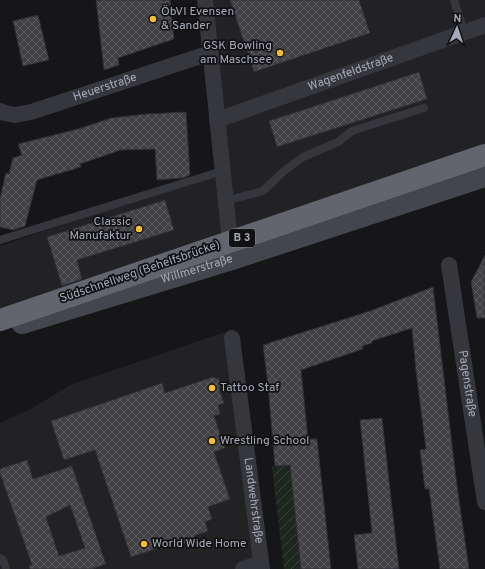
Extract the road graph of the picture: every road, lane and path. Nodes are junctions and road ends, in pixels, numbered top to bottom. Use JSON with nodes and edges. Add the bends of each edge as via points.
{"nodes":[{"id":1,"x":205,"y":0,"type":"edge"},
{"id":2,"x":454,"y":0,"type":"edge"},
{"id":3,"x":485,"y":25,"type":"edge"},
{"id":4,"x":464,"y":32,"type":"junction"},
{"id":5,"x":210,"y":53,"type":"junction"},
{"id":6,"x":424,"y":108,"type":"dead end"},
{"id":7,"x":0,"y":113,"type":"edge"},
{"id":8,"x":217,"y":120,"type":"junction"},
{"id":9,"x":485,"y":155,"type":"edge"},
{"id":10,"x":485,"y":166,"type":"edge"},
{"id":11,"x":222,"y":171,"type":"junction"},
{"id":12,"x":485,"y":176,"type":"edge"},
{"id":13,"x":225,"y":201,"type":"junction"},
{"id":14,"x":0,"y":240,"type":"edge"},
{"id":15,"x":232,"y":259,"type":"junction"},
{"id":16,"x":449,"y":265,"type":"dead end"},
{"id":17,"x":0,"y":320,"type":"edge"},
{"id":18,"x":0,"y":330,"type":"edge"},
{"id":19,"x":232,"y":338,"type":"dead end"},
{"id":20,"x":485,"y":502,"type":"edge"},
{"id":21,"x":0,"y":558,"type":"edge"},
{"id":22,"x":261,"y":566,"type":"edge"},
{"id":23,"x":6,"y":569,"type":"edge"},
{"id":24,"x":243,"y":569,"type":"edge"}],
"edges":[{"from":1,"to":5,"type":"street"},
{"from":2,"to":4,"type":"lane"},
{"from":3,"to":4,"type":"street","name":"Wagenfeldstraße"},
{"from":4,"to":8,"type":"street","name":"Wagenfeldstraße"},
{"from":5,"to":7,"type":"street","name":"Heuerstraße","via":[[31,112],[15,115]]},
{"from":5,"to":8,"type":"street"},
{"from":6,"to":13,"type":"lane","via":[[352,131],[338,142],[303,157],[263,191]]},
{"from":8,"to":11,"type":"street"},
{"from":9,"to":17,"type":"highway","name":"Südschnellweg (Behelfsbrücke)","number":"B 3","bridge":true},
{"from":10,"to":18,"type":"highway","name":"Südschnellweg (Behelfsbrücke)","number":"B 3"},
{"from":11,"to":13,"type":"street"},
{"from":11,"to":14,"type":"lane"},
{"from":12,"to":15,"type":"main road","name":"Willmerstraße"},
{"from":13,"to":15,"type":"street"},
{"from":15,"to":18,"type":"main road","name":"Willmerstraße"},
{"from":16,"to":20,"type":"street","name":"Pagenstraße"},
{"from":19,"to":22,"type":"street","name":"Landwehrstraße"},
{"from":21,"to":23,"type":"lane"},
{"from":22,"to":24,"type":"street"}]}
